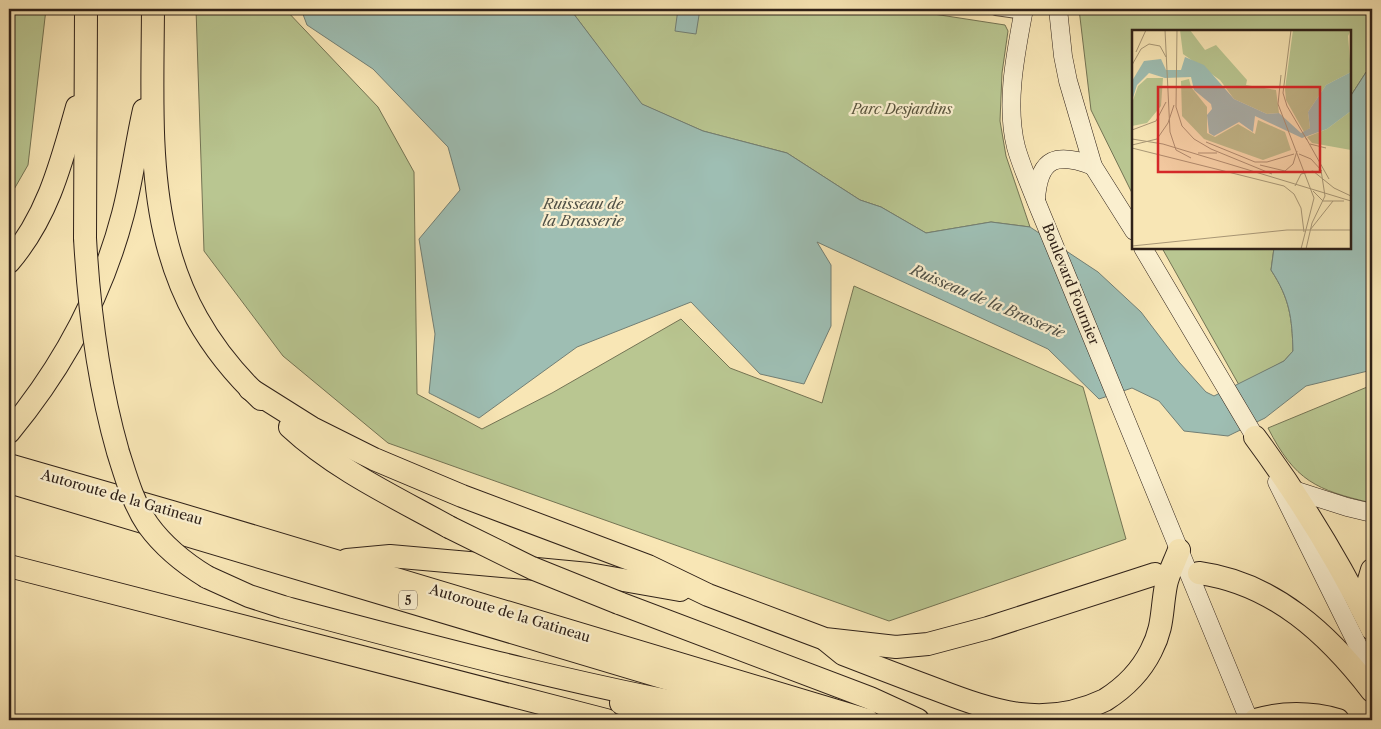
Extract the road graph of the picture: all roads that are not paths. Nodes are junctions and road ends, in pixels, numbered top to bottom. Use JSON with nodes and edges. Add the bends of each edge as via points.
{"nodes":[{"id":1,"x":86,"y":9,"type":"edge"},
{"id":2,"x":153,"y":9,"type":"edge"},
{"id":3,"x":996,"y":9,"type":"edge"},
{"id":4,"x":1058,"y":9,"type":"edge"},
{"id":5,"x":1023,"y":11,"type":"edge"},
{"id":6,"x":85,"y":74,"type":"junction"},
{"id":7,"x":153,"y":76,"type":"junction"},
{"id":8,"x":1093,"y":166,"type":"junction"},
{"id":9,"x":1036,"y":201,"type":"junction"},
{"id":10,"x":1132,"y":228,"type":"edge"},
{"id":11,"x":1144,"y":249,"type":"edge"},
{"id":12,"x":9,"y":262,"type":"edge"},
{"id":13,"x":250,"y":389,"type":"junction"},
{"id":14,"x":9,"y":432,"type":"edge"},
{"id":15,"x":1256,"y":437,"type":"junction"},
{"id":16,"x":9,"y":465,"type":"edge"},
{"id":17,"x":9,"y":482,"type":"edge"},
{"id":18,"x":1294,"y":490,"type":"junction"},
{"id":19,"x":1372,"y":513,"type":"edge"},
{"id":20,"x":1179,"y":550,"type":"junction"},
{"id":21,"x":338,"y":561,"type":"junction"},
{"id":22,"x":9,"y":566,"type":"edge"},
{"id":23,"x":1372,"y":570,"type":"edge"},
{"id":24,"x":1199,"y":573,"type":"dead end"},
{"id":25,"x":1155,"y":574,"type":"dead end"},
{"id":26,"x":708,"y":595,"type":"junction"},
{"id":27,"x":1361,"y":607,"type":"junction"},
{"id":28,"x":1372,"y":629,"type":"edge"},
{"id":29,"x":825,"y":639,"type":"junction"},
{"id":30,"x":555,"y":678,"type":"junction"},
{"id":31,"x":1371,"y":684,"type":"edge"},
{"id":32,"x":606,"y":720,"type":"edge"},
{"id":33,"x":670,"y":720,"type":"edge"},
{"id":34,"x":772,"y":720,"type":"edge"},
{"id":35,"x":806,"y":720,"type":"edge"},
{"id":36,"x":868,"y":720,"type":"edge"},
{"id":37,"x":918,"y":720,"type":"edge"},
{"id":38,"x":1249,"y":720,"type":"edge"},
{"id":39,"x":1255,"y":720,"type":"edge"},
{"id":40,"x":1338,"y":720,"type":"edge"}],
"edges":[{"from":1,"to":6,"type":"highway"},
{"from":2,"to":7,"type":"highway"},
{"from":3,"to":5,"type":"street"},
{"from":4,"to":8,"type":"main road","via":[[1068,81]]},
{"from":5,"to":9,"type":"main road","name":"Boulevard Fournier","via":[[1012,114],[1016,146]]},
{"from":6,"to":12,"type":"highway","via":[[51,196],[33,230]]},
{"from":6,"to":30,"type":"highway","bridge":true,"via":[[85,238],[91,310],[98,363],[115,441],[142,516],[182,561],[249,596]]},
{"from":7,"to":13,"type":"highway","via":[[155,184],[171,260],[186,300],[206,335]]},
{"from":7,"to":14,"type":"highway","via":[[124,208],[102,280],[71,342]]},
{"from":8,"to":9,"type":"main road","via":[[1070,158],[1047,164],[1041,174]]},
{"from":8,"to":10,"type":"main road"},
{"from":9,"to":20,"type":"main road","name":"Boulevard Fournier"},
{"from":11,"to":15,"type":"main road"},
{"from":13,"to":26,"type":"highway","via":[[312,428],[374,459],[648,566]]},
{"from":13,"to":37,"type":"highway","bridge":true,"via":[[304,441],[449,528],[532,568],[870,698]]},
{"from":15,"to":18,"type":"highway"},
{"from":15,"to":31,"type":"main road"},
{"from":16,"to":21,"type":"highway","name":"Autoroute de la Gatineau","number":"5"},
{"from":17,"to":35,"type":"highway","name":"Autoroute de la Gatineau","number":"5"},
{"from":18,"to":19,"type":"main road"},
{"from":18,"to":27,"type":"highway"},
{"from":20,"to":29,"type":"highway","via":[[1166,586],[1161,626],[1141,667],[1111,696],[1066,716],[1037,720],[996,713],[844,654]]},
{"from":20,"to":38,"type":"main road","name":"Boulevard Fournier"},
{"from":21,"to":26,"type":"highway","via":[[390,556],[541,569]]},
{"from":21,"to":36,"type":"highway","name":"Autoroute de la Gatineau","number":"5"},
{"from":22,"to":32,"type":"highway"},
{"from":23,"to":27,"type":"highway"},
{"from":24,"to":31,"type":"highway","via":[[1243,584],[1290,609],[1333,644]]},
{"from":25,"to":29,"type":"highway","via":[[928,644],[889,646]]},
{"from":26,"to":29,"type":"highway"},
{"from":27,"to":28,"type":"highway"},
{"from":30,"to":33,"type":"highway"},
{"from":30,"to":34,"type":"highway","via":[[696,708]]},
{"from":39,"to":40,"type":"highway","via":[[1299,714]]}]}
